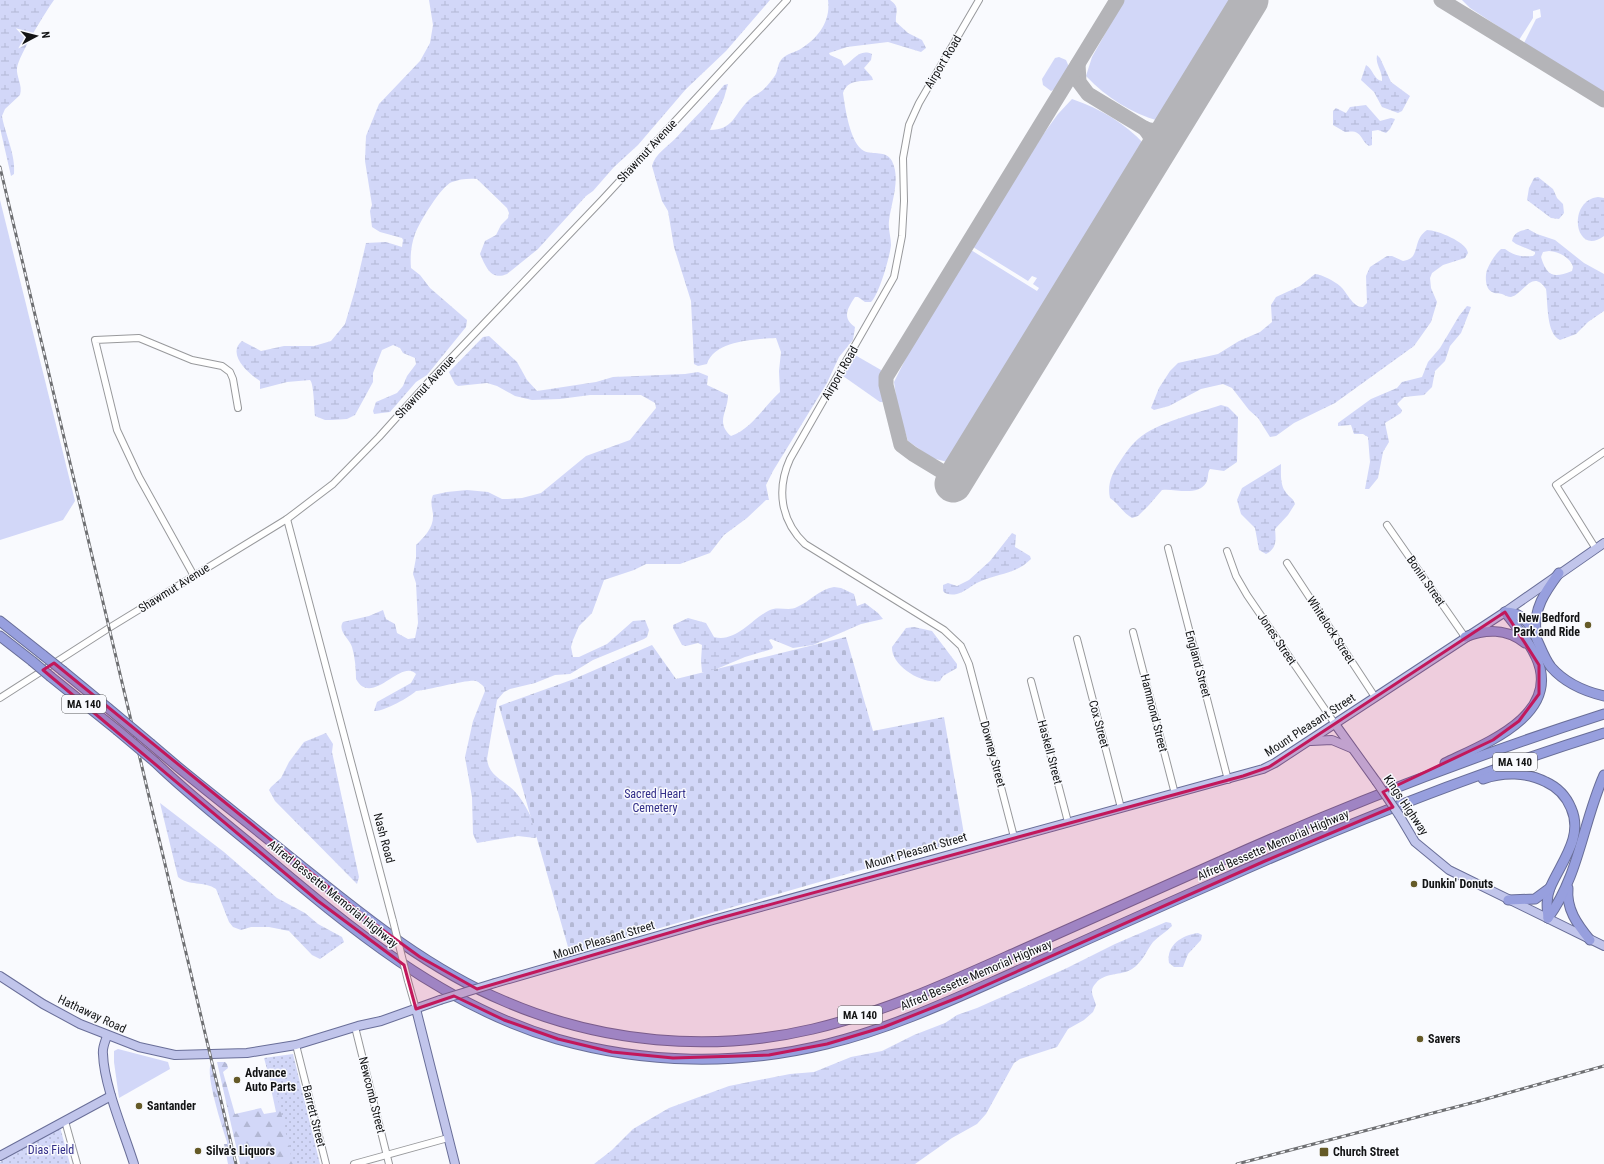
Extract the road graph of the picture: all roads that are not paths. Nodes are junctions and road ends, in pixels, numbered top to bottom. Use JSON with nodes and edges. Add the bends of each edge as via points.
{"nodes":[{"id":1,"x":787,"y":0,"type":"edge"},
{"id":2,"x":980,"y":0,"type":"edge"},
{"id":3,"x":238,"y":408,"type":"dead end"},
{"id":4,"x":1604,"y":452,"type":"edge"},
{"id":5,"x":287,"y":519,"type":"junction"},
{"id":6,"x":1387,"y":525,"type":"dead end"},
{"id":7,"x":1604,"y":543,"type":"edge"},
{"id":8,"x":1168,"y":548,"type":"dead end"},
{"id":9,"x":1596,"y":549,"type":"junction"},
{"id":10,"x":1227,"y":551,"type":"dead end"},
{"id":11,"x":1287,"y":563,"type":"dead end"},
{"id":12,"x":1559,"y":574,"type":"junction"},
{"id":13,"x":194,"y":576,"type":"junction"},
{"id":14,"x":1505,"y":612,"type":"junction"},
{"id":15,"x":0,"y":621,"type":"edge"},
{"id":16,"x":1133,"y":632,"type":"dead end"},
{"id":17,"x":0,"y":636,"type":"edge"},
{"id":18,"x":1465,"y":637,"type":"junction"},
{"id":19,"x":1077,"y":639,"type":"dead end"},
{"id":20,"x":1537,"y":639,"type":"junction"},
{"id":21,"x":1533,"y":651,"type":"junction"},
{"id":22,"x":971,"y":672,"type":"joint"},
{"id":23,"x":1031,"y":681,"type":"dead end"},
{"id":24,"x":1604,"y":696,"type":"edge"},
{"id":25,"x":1375,"y":697,"type":"junction"},
{"id":26,"x":0,"y":698,"type":"edge"},
{"id":27,"x":1604,"y":714,"type":"edge"},
{"id":28,"x":1335,"y":724,"type":"junction"},
{"id":29,"x":1604,"y":732,"type":"edge"},
{"id":30,"x":1307,"y":742,"type":"junction"},
{"id":31,"x":1352,"y":748,"type":"junction"},
{"id":32,"x":1604,"y":775,"type":"edge"},
{"id":33,"x":1228,"y":780,"type":"junction"},
{"id":34,"x":1405,"y":783,"type":"junction"},
{"id":35,"x":1175,"y":794,"type":"junction"},
{"id":36,"x":1426,"y":794,"type":"junction"},
{"id":37,"x":1121,"y":808,"type":"junction"},
{"id":38,"x":1068,"y":822,"type":"junction"},
{"id":39,"x":1014,"y":836,"type":"junction"},
{"id":40,"x":1569,"y":883,"type":"junction"},
{"id":41,"x":1550,"y":888,"type":"junction"},
{"id":42,"x":1508,"y":900,"type":"junction"},
{"id":43,"x":1548,"y":918,"type":"junction"},
{"id":44,"x":1590,"y":940,"type":"junction"},
{"id":45,"x":1604,"y":946,"type":"edge"},
{"id":46,"x":0,"y":976,"type":"edge"},
{"id":47,"x":416,"y":1009,"type":"junction"},
{"id":48,"x":355,"y":1027,"type":"junction"},
{"id":49,"x":107,"y":1036,"type":"junction"},
{"id":50,"x":296,"y":1045,"type":"junction"},
{"id":51,"x":180,"y":1055,"type":"joint"},
{"id":52,"x":111,"y":1096,"type":"junction"},
{"id":53,"x":65,"y":1121,"type":"junction"},
{"id":54,"x":448,"y":1138,"type":"junction"},
{"id":55,"x":387,"y":1155,"type":"junction"},
{"id":56,"x":0,"y":1156,"type":"edge"},
{"id":57,"x":77,"y":1164,"type":"edge"},
{"id":58,"x":134,"y":1164,"type":"edge"},
{"id":59,"x":326,"y":1164,"type":"edge"},
{"id":60,"x":354,"y":1164,"type":"edge"},
{"id":61,"x":389,"y":1164,"type":"edge"},
{"id":62,"x":456,"y":1164,"type":"edge"}],
"edges":[{"from":1,"to":5,"type":"street","name":"Shawmut Avenue","via":[[379,437],[332,484]]},
{"from":2,"to":22,"type":"street","name":"Airport Road","via":[[919,103],[909,125],[903,158],[902,236],[894,277],[790,460],[784,474],[782,489],[787,519],[805,544],[949,633],[964,651]]},
{"from":3,"to":13,"type":"street","via":[[233,378],[222,366],[192,360],[139,338],[95,340],[117,430],[139,477]]},
{"from":4,"to":9,"type":"street","via":[[1556,485]]},
{"from":5,"to":13,"type":"street","name":"Shawmut Avenue"},
{"from":5,"to":47,"type":"street","name":"Nash Road","bridge":true},
{"from":6,"to":18,"type":"street","name":"Bonin Street"},
{"from":7,"to":9,"type":"main road","name":"Mount Pleasant Street"},
{"from":8,"to":33,"type":"street","name":"England Street"},
{"from":9,"to":12,"type":"main road","name":"Mount Pleasant Street"},
{"from":10,"to":28,"type":"street","name":"Jones Street","via":[[1236,576],[1247,595]]},
{"from":11,"to":25,"type":"street","name":"Whitelock Street"},
{"from":12,"to":14,"type":"main road","name":"Mount Pleasant Street"},
{"from":12,"to":20,"type":"highway","via":[[1539,605],[1536,620]]},
{"from":13,"to":26,"type":"street","name":"Shawmut Avenue"},
{"from":14,"to":18,"type":"main road","name":"Mount Pleasant Street"},
{"from":14,"to":20,"type":"highway","via":[[1524,617]]},
{"from":14,"to":21,"type":"highway"},
{"from":15,"to":34,"type":"highway","name":"Alfred Bessette Memorial Highway","number":"MA 140","bridge":true,"via":[[190,777],[369,920],[416,954],[452,976],[516,1006],[573,1026],[628,1036],[684,1041],[741,1040],[782,1035],[828,1025],[894,1004],[965,976],[1259,844]]},
{"from":16,"to":35,"type":"street","name":"Hammond Street"},
{"from":17,"to":36,"type":"highway","name":"Alfred Bessette Memorial Highway","number":"MA 140","bridge":true,"via":[[156,762],[179,785],[337,916],[392,957],[442,989],[504,1020],[558,1039],[626,1054],[688,1059],[740,1058],[798,1050],[841,1040],[899,1021],[967,994],[1292,849]]},
{"from":18,"to":21,"type":"highway","via":[[1484,631],[1499,631],[1519,638]]},
{"from":18,"to":25,"type":"main road","name":"Mount Pleasant Street"},
{"from":19,"to":37,"type":"street","name":"Cox Street"},
{"from":20,"to":24,"type":"highway","via":[[1549,663],[1561,676],[1576,687]]},
{"from":21,"to":34,"type":"highway","via":[[1539,666],[1541,688],[1536,701],[1524,716],[1508,731],[1493,740]]},
{"from":22,"to":39,"type":"street","name":"Downey Street"},
{"from":23,"to":38,"type":"street","name":"Haskell Street"},
{"from":25,"to":28,"type":"main road","name":"Mount Pleasant Street"},
{"from":27,"to":34,"type":"highway","name":"Alfred Bessette Memorial Highway","number":"MA 140"},
{"from":28,"to":30,"type":"main road","name":"Mount Pleasant Street"},
{"from":28,"to":31,"type":"main road","name":"Kings Highway"},
{"from":29,"to":36,"type":"highway","name":"Alfred Bessette Memorial Highway","number":"MA 140"},
{"from":30,"to":31,"type":"main road","via":[[1332,740]]},
{"from":30,"to":33,"type":"main road","name":"Mount Pleasant Street","via":[[1269,767]]},
{"from":31,"to":42,"type":"main road","name":"Kings Highway","bridge":true,"via":[[1415,842],[1466,880]]},
{"from":32,"to":40,"type":"highway"},
{"from":33,"to":35,"type":"main road","name":"Mount Pleasant Street"},
{"from":35,"to":37,"type":"main road","name":"Mount Pleasant Street"},
{"from":36,"to":41,"type":"highway","via":[[1499,775],[1529,776],[1551,784],[1570,804],[1575,828],[1569,850]]},
{"from":37,"to":38,"type":"main road","name":"Mount Pleasant Street"},
{"from":38,"to":39,"type":"main road","name":"Mount Pleasant Street"},
{"from":39,"to":47,"type":"main road","name":"Mount Pleasant Street","bridge":true,"via":[[713,920]]},
{"from":40,"to":43,"type":"highway","via":[[1560,902]]},
{"from":40,"to":44,"type":"highway","via":[[1568,901],[1572,915]]},
{"from":41,"to":42,"type":"highway","via":[[1535,899]]},
{"from":41,"to":43,"type":"highway","via":[[1547,900]]},
{"from":42,"to":43,"type":"main road","name":"Kings Highway"},
{"from":43,"to":44,"type":"main road","name":"Kings Highway"},
{"from":44,"to":45,"type":"main road","name":"Kings Highway"},
{"from":46,"to":49,"type":"main road","name":"Hathaway Road","via":[[53,1010]]},
{"from":47,"to":48,"type":"main road","name":"Mount Pleasant Street"},
{"from":47,"to":54,"type":"main road","name":"Nash Road"},
{"from":48,"to":50,"type":"main road","name":"Mount Pleasant Street"},
{"from":48,"to":55,"type":"street","name":"Newcomb Street"},
{"from":49,"to":51,"type":"main road","name":"Hathaway Road","via":[[150,1050]]},
{"from":49,"to":52,"type":"main road","via":[[103,1054]]},
{"from":50,"to":51,"type":"main road","name":"Mount Pleasant Street","via":[[247,1053]]},
{"from":50,"to":59,"type":"street","name":"Barrett Street"},
{"from":52,"to":53,"type":"main road"},
{"from":52,"to":58,"type":"main road"},
{"from":53,"to":56,"type":"main road"},
{"from":53,"to":57,"type":"street"},
{"from":54,"to":55,"type":"street"},
{"from":54,"to":62,"type":"main road","name":"Nash Road"},
{"from":55,"to":60,"type":"street"},
{"from":55,"to":61,"type":"street","name":"Newcomb Street"}]}
